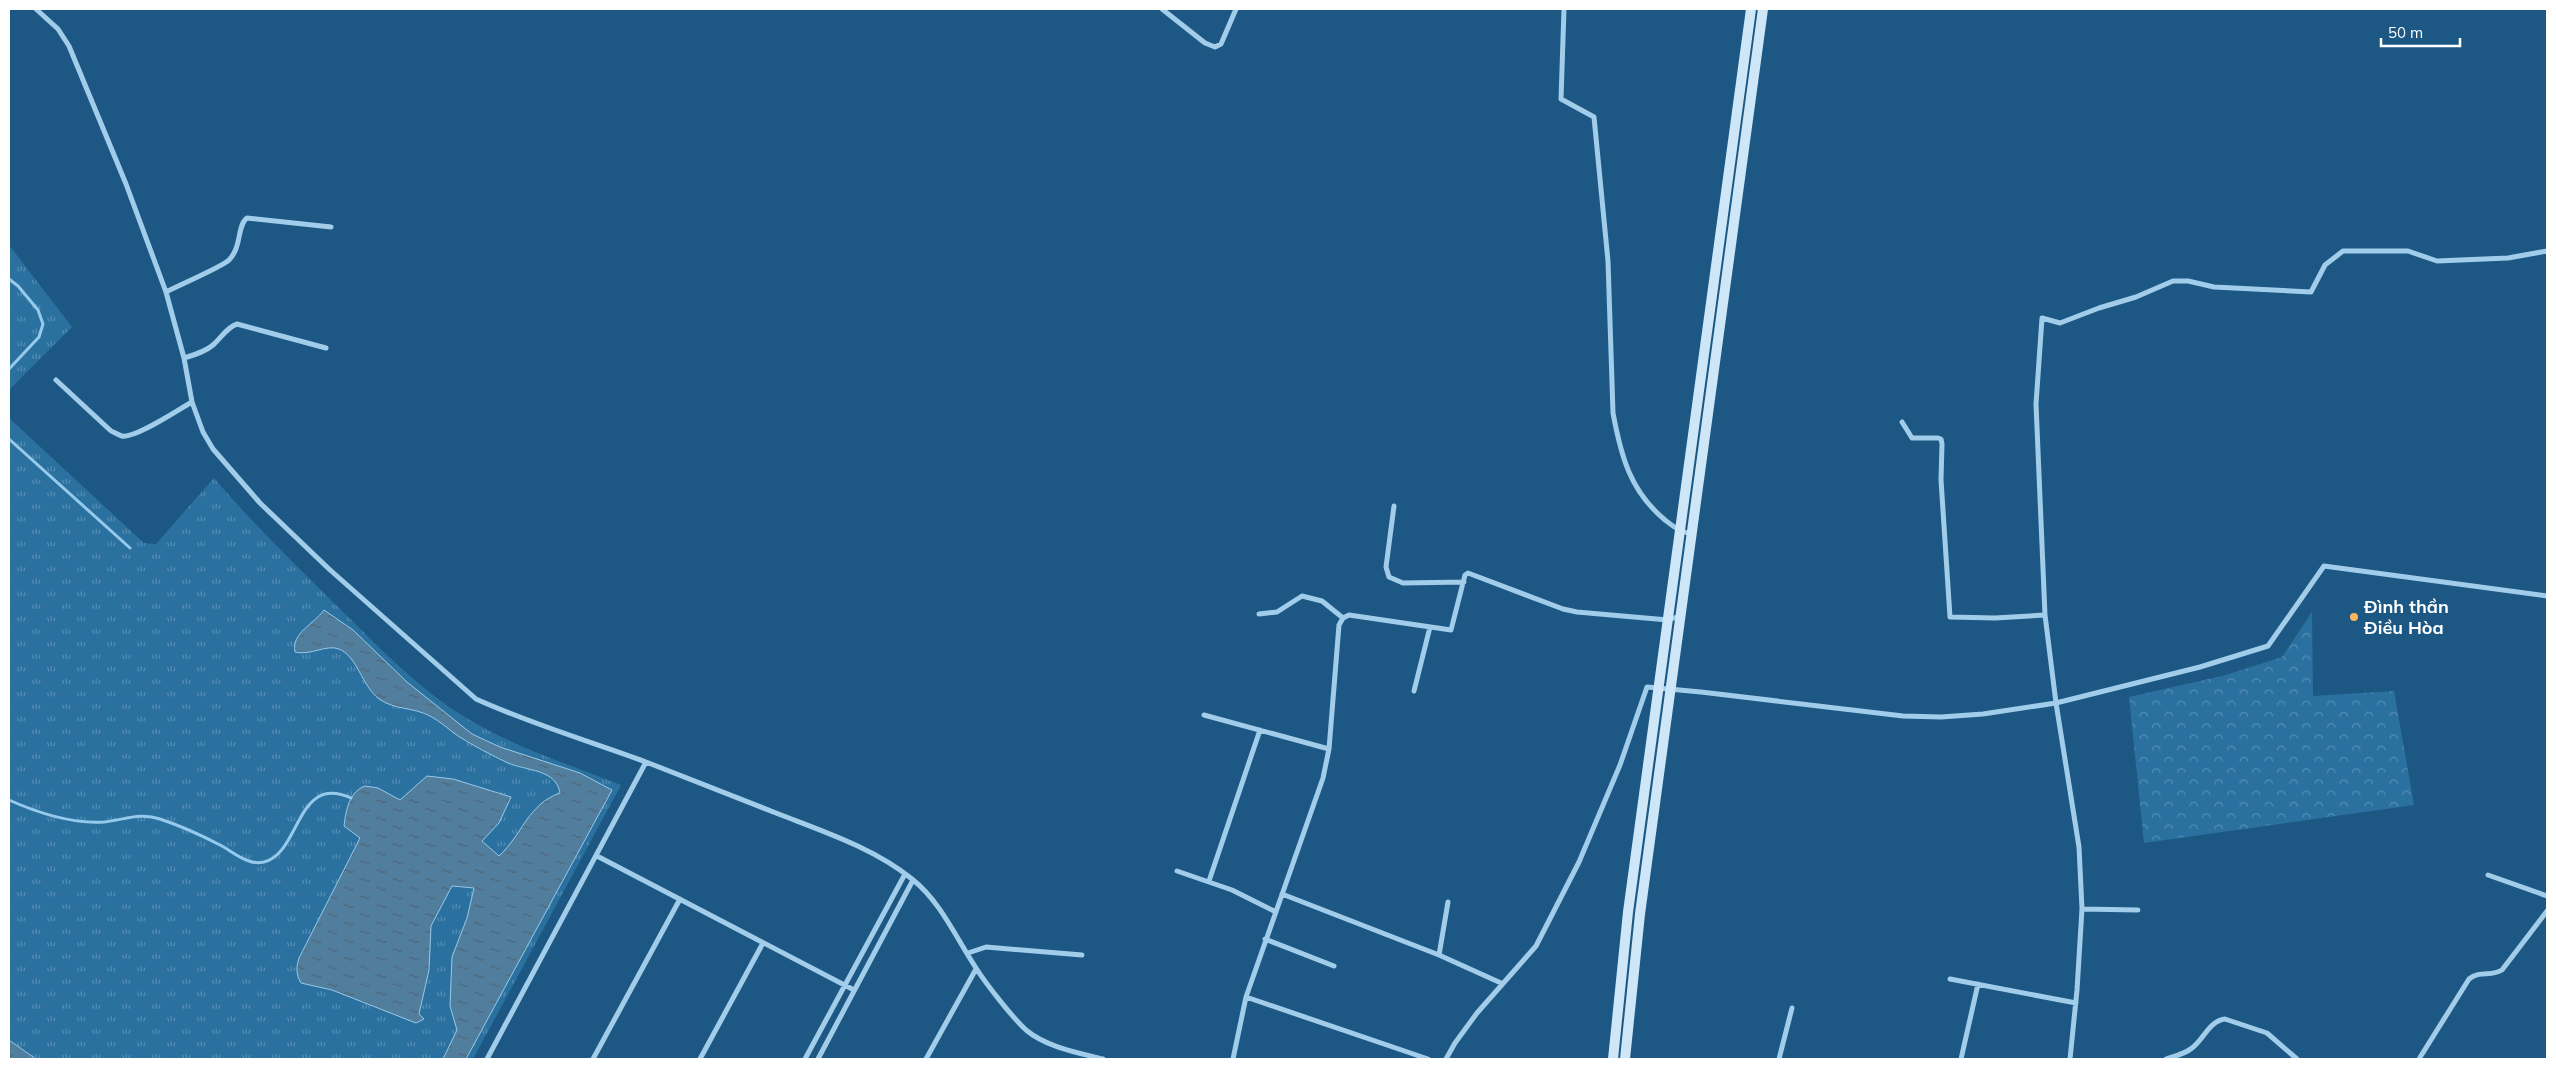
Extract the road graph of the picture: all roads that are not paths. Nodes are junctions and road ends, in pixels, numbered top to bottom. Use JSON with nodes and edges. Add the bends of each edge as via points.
{"nodes":[{"id":1,"x":36,"y":9,"type":"edge"},
{"id":2,"x":1162,"y":9,"type":"edge"},
{"id":3,"x":1236,"y":9,"type":"edge"},
{"id":4,"x":1564,"y":9,"type":"edge"},
{"id":5,"x":1751,"y":9,"type":"edge"},
{"id":6,"x":1763,"y":9,"type":"edge"},
{"id":7,"x":331,"y":226,"type":"dead end"},
{"id":8,"x":2547,"y":251,"type":"edge"},
{"id":9,"x":166,"y":292,"type":"junction"},
{"id":10,"x":326,"y":348,"type":"dead end"},
{"id":11,"x":184,"y":358,"type":"junction"},
{"id":12,"x":56,"y":380,"type":"dead end"},
{"id":13,"x":192,"y":402,"type":"junction"},
{"id":14,"x":1902,"y":422,"type":"dead end"},
{"id":15,"x":1394,"y":506,"type":"dead end"},
{"id":16,"x":1680,"y":532,"type":"junction"},
{"id":17,"x":1692,"y":534,"type":"junction"},
{"id":18,"x":1464,"y":582,"type":"junction"},
{"id":19,"x":2547,"y":596,"type":"edge"},
{"id":20,"x":1259,"y":614,"type":"dead end"},
{"id":21,"x":2045,"y":615,"type":"junction"},
{"id":22,"x":1681,"y":616,"type":"junction"},
{"id":23,"x":1343,"y":618,"type":"junction"},
{"id":24,"x":1668,"y":620,"type":"junction"},
{"id":25,"x":1430,"y":627,"type":"junction"},
{"id":26,"x":1659,"y":688,"type":"junction"},
{"id":27,"x":1671,"y":689,"type":"junction"},
{"id":28,"x":1414,"y":691,"type":"dead end"},
{"id":29,"x":2056,"y":703,"type":"junction"},
{"id":30,"x":1204,"y":715,"type":"dead end"},
{"id":31,"x":1260,"y":730,"type":"junction"},
{"id":32,"x":1329,"y":749,"type":"junction"},
{"id":33,"x":646,"y":762,"type":"junction"},
{"id":34,"x":596,"y":856,"type":"junction"},
{"id":35,"x":1177,"y":871,"type":"dead end"},
{"id":36,"x":905,"y":874,"type":"junction"},
{"id":37,"x":2488,"y":875,"type":"dead end"},
{"id":38,"x":913,"y":880,"type":"junction"},
{"id":39,"x":1209,"y":881,"type":"junction"},
{"id":40,"x":1282,"y":894,"type":"junction"},
{"id":41,"x":2547,"y":896,"type":"edge"},
{"id":42,"x":680,"y":899,"type":"junction"},
{"id":43,"x":1448,"y":902,"type":"dead end"},
{"id":44,"x":2082,"y":909,"type":"junction"},
{"id":45,"x":2138,"y":910,"type":"dead end"},
{"id":46,"x":2547,"y":911,"type":"edge"},
{"id":47,"x":1276,"y":912,"type":"junction"},
{"id":48,"x":1265,"y":940,"type":"junction"},
{"id":49,"x":763,"y":942,"type":"junction"},
{"id":50,"x":968,"y":954,"type":"junction"},
{"id":51,"x":1082,"y":955,"type":"dead end"},
{"id":52,"x":1439,"y":955,"type":"junction"},
{"id":53,"x":1334,"y":966,"type":"dead end"},
{"id":54,"x":976,"y":969,"type":"junction"},
{"id":55,"x":1950,"y":979,"type":"dead end"},
{"id":56,"x":1501,"y":983,"type":"junction"},
{"id":57,"x":1978,"y":984,"type":"junction"},
{"id":58,"x":845,"y":986,"type":"junction"},
{"id":59,"x":854,"y":990,"type":"junction"},
{"id":60,"x":1246,"y":998,"type":"junction"},
{"id":61,"x":2076,"y":1003,"type":"junction"},
{"id":62,"x":1792,"y":1008,"type":"dead end"},
{"id":63,"x":487,"y":1059,"type":"edge"},
{"id":64,"x":593,"y":1059,"type":"edge"},
{"id":65,"x":700,"y":1059,"type":"edge"},
{"id":66,"x":805,"y":1059,"type":"edge"},
{"id":67,"x":818,"y":1059,"type":"edge"},
{"id":68,"x":926,"y":1059,"type":"edge"},
{"id":69,"x":1103,"y":1059,"type":"edge"},
{"id":70,"x":1234,"y":1059,"type":"edge"},
{"id":71,"x":1428,"y":1059,"type":"edge"},
{"id":72,"x":1446,"y":1059,"type":"edge"},
{"id":73,"x":1613,"y":1059,"type":"edge"},
{"id":74,"x":1625,"y":1059,"type":"edge"},
{"id":75,"x":1779,"y":1059,"type":"edge"},
{"id":76,"x":1962,"y":1059,"type":"edge"},
{"id":77,"x":2070,"y":1059,"type":"edge"},
{"id":78,"x":2166,"y":1059,"type":"edge"},
{"id":79,"x":2297,"y":1059,"type":"edge"},
{"id":80,"x":2419,"y":1059,"type":"edge"}],
"edges":[{"from":1,"to":9,"type":"street","via":[[58,29],[69,46],[123,175]]},
{"from":2,"to":3,"type":"street","via":[[1205,43],[1215,47],[1221,44]]},
{"from":4,"to":16,"type":"street","via":[[1561,99],[1594,117],[1608,261],[1616,430],[1636,491],[1644,502]]},
{"from":5,"to":16,"type":"main road"},
{"from":6,"to":17,"type":"main road"},
{"from":7,"to":9,"type":"street","via":[[246,218],[229,261]]},
{"from":8,"to":21,"type":"street","via":[[2508,258],[2437,261],[2408,251],[2343,251],[2325,265],[2311,292],[2214,287],[2172,281],[2060,323],[2042,318],[2036,404]]},
{"from":9,"to":11,"type":"street"},
{"from":10,"to":11,"type":"street","via":[[237,324],[199,354]]},
{"from":11,"to":13,"type":"street"},
{"from":12,"to":13,"type":"street","via":[[111,431],[122,436],[151,426]]},
{"from":13,"to":33,"type":"street","via":[[213,449],[260,503],[422,654],[476,699]]},
{"from":14,"to":21,"type":"street","via":[[1912,438],[1941,439],[1950,617]]},
{"from":15,"to":18,"type":"street","via":[[1386,567],[1389,576],[1403,583]]},
{"from":16,"to":17,"type":"street"},
{"from":16,"to":24,"type":"main road"},
{"from":17,"to":22,"type":"main road"},
{"from":18,"to":24,"type":"street","via":[[1468,573],[1563,609]]},
{"from":18,"to":25,"type":"street","via":[[1451,630]]},
{"from":19,"to":29,"type":"street","via":[[2324,566],[2268,646],[2200,667]]},
{"from":20,"to":23,"type":"street","via":[[1277,612],[1302,596],[1322,601]]},
{"from":21,"to":29,"type":"street"},
{"from":22,"to":24,"type":"street"},
{"from":22,"to":27,"type":"main road"},
{"from":23,"to":25,"type":"street","via":[[1349,615]]},
{"from":23,"to":32,"type":"street","via":[[1339,625]]},
{"from":24,"to":26,"type":"main road"},
{"from":25,"to":28,"type":"street"},
{"from":26,"to":27,"type":"street"},
{"from":26,"to":56,"type":"street","via":[[1647,688],[1620,765],[1579,862],[1536,946]]},
{"from":26,"to":73,"type":"main road","via":[[1627,921]]},
{"from":27,"to":29,"type":"street","via":[[1903,716],[1975,715]]},
{"from":27,"to":74,"type":"main road","via":[[1640,914]]},
{"from":29,"to":44,"type":"street","via":[[2079,847]]},
{"from":30,"to":31,"type":"street"},
{"from":31,"to":32,"type":"street"},
{"from":31,"to":39,"type":"street"},
{"from":32,"to":40,"type":"street","via":[[1319,794]]},
{"from":33,"to":34,"type":"street"},
{"from":33,"to":36,"type":"street","via":[[875,855]]},
{"from":34,"to":42,"type":"street"},
{"from":34,"to":63,"type":"street"},
{"from":35,"to":39,"type":"street"},
{"from":36,"to":38,"type":"street"},
{"from":36,"to":58,"type":"street"},
{"from":37,"to":41,"type":"street"},
{"from":38,"to":50,"type":"street","via":[[943,914]]},
{"from":38,"to":59,"type":"street"},
{"from":39,"to":47,"type":"street"},
{"from":40,"to":47,"type":"street"},
{"from":40,"to":52,"type":"street"},
{"from":42,"to":49,"type":"street"},
{"from":42,"to":64,"type":"street"},
{"from":43,"to":52,"type":"street"},
{"from":44,"to":45,"type":"street"},
{"from":44,"to":61,"type":"street"},
{"from":46,"to":80,"type":"street","via":[[2502,970],[2497,974],[2477,973],[2469,979]]},
{"from":47,"to":48,"type":"street"},
{"from":48,"to":53,"type":"street"},
{"from":48,"to":60,"type":"street"},
{"from":49,"to":58,"type":"street"},
{"from":49,"to":65,"type":"street"},
{"from":50,"to":51,"type":"street","via":[[986,947]]},
{"from":50,"to":54,"type":"street"},
{"from":52,"to":56,"type":"street"},
{"from":54,"to":68,"type":"street"},
{"from":54,"to":69,"type":"street","via":[[1027,1030],[1063,1048]]},
{"from":55,"to":57,"type":"street"},
{"from":56,"to":72,"type":"street","via":[[1463,1030]]},
{"from":57,"to":61,"type":"street"},
{"from":57,"to":76,"type":"street"},
{"from":58,"to":59,"type":"street"},
{"from":58,"to":66,"type":"street"},
{"from":59,"to":67,"type":"street"},
{"from":60,"to":70,"type":"street"},
{"from":60,"to":71,"type":"street"},
{"from":61,"to":77,"type":"street"},
{"from":62,"to":75,"type":"street"},
{"from":78,"to":79,"type":"street","via":[[2191,1049],[2213,1024],[2225,1019],[2267,1033]]}]}
